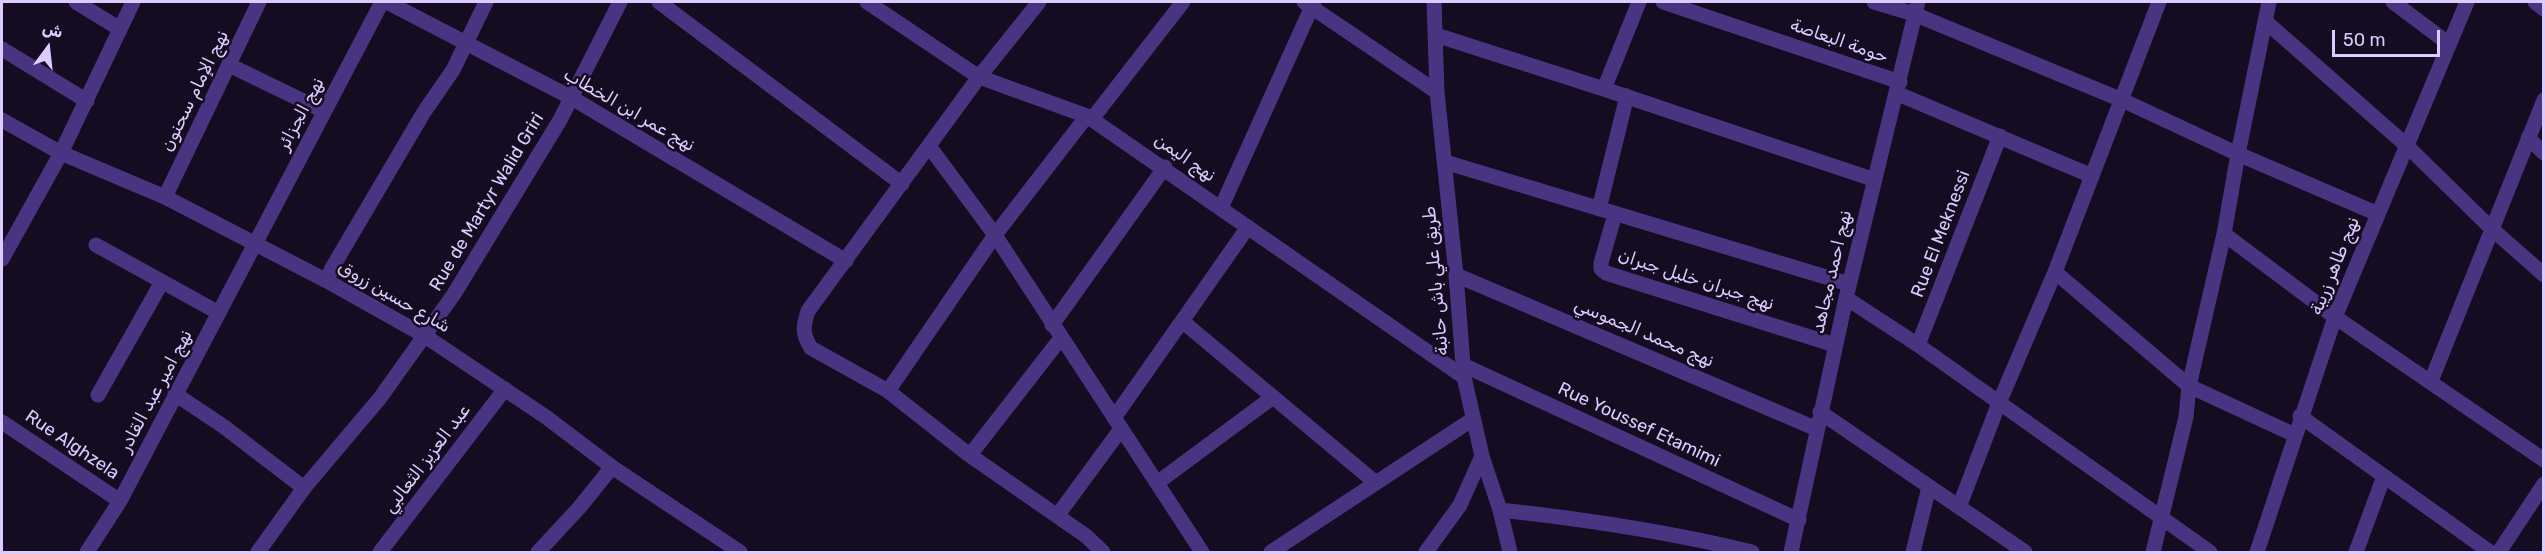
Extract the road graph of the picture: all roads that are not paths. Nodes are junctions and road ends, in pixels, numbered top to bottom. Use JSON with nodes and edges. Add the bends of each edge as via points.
{"nodes":[{"id":1,"x":76,"y":2,"type":"edge"},
{"id":2,"x":133,"y":2,"type":"edge"},
{"id":3,"x":259,"y":2,"type":"edge"},
{"id":4,"x":382,"y":2,"type":"edge"},
{"id":5,"x":387,"y":2,"type":"edge"},
{"id":6,"x":486,"y":2,"type":"edge"},
{"id":7,"x":620,"y":2,"type":"edge"},
{"id":8,"x":659,"y":2,"type":"edge"},
{"id":9,"x":867,"y":2,"type":"edge"},
{"id":10,"x":1039,"y":2,"type":"edge"},
{"id":11,"x":1183,"y":2,"type":"edge"},
{"id":12,"x":1434,"y":2,"type":"edge"},
{"id":13,"x":1639,"y":2,"type":"edge"},
{"id":14,"x":1663,"y":2,"type":"edge"},
{"id":15,"x":1875,"y":2,"type":"edge"},
{"id":16,"x":2269,"y":2,"type":"edge"},
{"id":17,"x":2393,"y":2,"type":"edge"},
{"id":18,"x":2467,"y":2,"type":"edge"},
{"id":19,"x":2535,"y":2,"type":"edge"},
{"id":20,"x":1310,"y":3,"type":"edge"},
{"id":21,"x":2154,"y":3,"type":"edge"},
{"id":22,"x":1916,"y":8,"type":"edge"},
{"id":23,"x":2544,"y":9,"type":"edge"},
{"id":24,"x":2265,"y":21,"type":"junction"},
{"id":25,"x":120,"y":28,"type":"junction"},
{"id":26,"x":1436,"y":35,"type":"junction"},
{"id":27,"x":468,"y":42,"type":"junction"},
{"id":28,"x":2449,"y":44,"type":"junction"},
{"id":29,"x":2,"y":49,"type":"edge"},
{"id":30,"x":229,"y":65,"type":"junction"},
{"id":31,"x":979,"y":77,"type":"junction"},
{"id":32,"x":1604,"y":88,"type":"junction"},
{"id":33,"x":1898,"y":88,"type":"junction"},
{"id":34,"x":1437,"y":92,"type":"junction"},
{"id":35,"x":1627,"y":96,"type":"junction"},
{"id":36,"x":572,"y":98,"type":"junction"},
{"id":37,"x":2122,"y":100,"type":"junction"},
{"id":38,"x":2544,"y":100,"type":"edge"},
{"id":39,"x":87,"y":101,"type":"junction"},
{"id":40,"x":324,"y":111,"type":"junction"},
{"id":41,"x":1090,"y":117,"type":"junction"},
{"id":42,"x":2,"y":120,"type":"edge"},
{"id":43,"x":2000,"y":136,"type":"junction"},
{"id":44,"x":2528,"y":138,"type":"junction"},
{"id":45,"x":929,"y":146,"type":"junction"},
{"id":46,"x":2406,"y":146,"type":"junction"},
{"id":47,"x":61,"y":153,"type":"junction"},
{"id":48,"x":2544,"y":153,"type":"edge"},
{"id":49,"x":2238,"y":154,"type":"junction"},
{"id":50,"x":1445,"y":162,"type":"junction"},
{"id":51,"x":1165,"y":167,"type":"junction"},
{"id":52,"x":2092,"y":176,"type":"junction"},
{"id":53,"x":1875,"y":180,"type":"junction"},
{"id":54,"x":902,"y":184,"type":"junction"},
{"id":55,"x":165,"y":197,"type":"junction"},
{"id":56,"x":1221,"y":208,"type":"junction"},
{"id":57,"x":1599,"y":209,"type":"junction"},
{"id":58,"x":1615,"y":214,"type":"junction"},
{"id":59,"x":2378,"y":214,"type":"junction"},
{"id":60,"x":1248,"y":227,"type":"junction"},
{"id":61,"x":2492,"y":229,"type":"junction"},
{"id":62,"x":2224,"y":234,"type":"junction"},
{"id":63,"x":995,"y":235,"type":"junction"},
{"id":64,"x":254,"y":244,"type":"junction"},
{"id":65,"x":96,"y":245,"type":"dead end"},
{"id":66,"x":2,"y":259,"type":"edge"},
{"id":67,"x":846,"y":261,"type":"junction"},
{"id":68,"x":2055,"y":272,"type":"junction"},
{"id":69,"x":1456,"y":275,"type":"junction"},
{"id":70,"x":2544,"y":275,"type":"edge"},
{"id":71,"x":327,"y":281,"type":"junction"},
{"id":72,"x":162,"y":282,"type":"junction"},
{"id":73,"x":1847,"y":291,"type":"junction"},
{"id":74,"x":219,"y":313,"type":"junction"},
{"id":75,"x":2335,"y":317,"type":"junction"},
{"id":76,"x":1182,"y":321,"type":"junction"},
{"id":77,"x":1052,"y":325,"type":"junction"},
{"id":78,"x":425,"y":336,"type":"junction"},
{"id":79,"x":1061,"y":338,"type":"junction"},
{"id":80,"x":1835,"y":345,"type":"junction"},
{"id":81,"x":1918,"y":345,"type":"junction"},
{"id":82,"x":1463,"y":371,"type":"junction"},
{"id":83,"x":2431,"y":381,"type":"junction"},
{"id":84,"x":2189,"y":387,"type":"junction"},
{"id":85,"x":505,"y":389,"type":"junction"},
{"id":86,"x":888,"y":391,"type":"junction"},
{"id":87,"x":175,"y":394,"type":"junction"},
{"id":88,"x":98,"y":395,"type":"dead end"},
{"id":89,"x":1273,"y":397,"type":"junction"},
{"id":90,"x":1999,"y":403,"type":"junction"},
{"id":91,"x":1820,"y":412,"type":"junction"},
{"id":92,"x":2300,"y":416,"type":"junction"},
{"id":93,"x":1473,"y":419,"type":"junction"},
{"id":94,"x":2,"y":422,"type":"edge"},
{"id":95,"x":1118,"y":424,"type":"junction"},
{"id":96,"x":1817,"y":429,"type":"junction"},
{"id":97,"x":2295,"y":435,"type":"junction"},
{"id":98,"x":970,"y":455,"type":"junction"},
{"id":99,"x":1482,"y":456,"type":"junction"},
{"id":100,"x":2544,"y":460,"type":"edge"},
{"id":101,"x":612,"y":467,"type":"junction"},
{"id":102,"x":2384,"y":476,"type":"junction"},
{"id":103,"x":1157,"y":483,"type":"junction"},
{"id":104,"x":1376,"y":483,"type":"junction"},
{"id":105,"x":2544,"y":484,"type":"edge"},
{"id":106,"x":1929,"y":487,"type":"junction"},
{"id":107,"x":304,"y":488,"type":"junction"},
{"id":108,"x":120,"y":501,"type":"junction"},
{"id":109,"x":1959,"y":507,"type":"junction"},
{"id":110,"x":1500,"y":510,"type":"junction"},
{"id":111,"x":1057,"y":516,"type":"junction"},
{"id":112,"x":2162,"y":518,"type":"junction"},
{"id":113,"x":1799,"y":520,"type":"junction"},
{"id":114,"x":87,"y":552,"type":"edge"},
{"id":115,"x":258,"y":552,"type":"edge"},
{"id":116,"x":380,"y":552,"type":"edge"},
{"id":117,"x":539,"y":552,"type":"edge"},
{"id":118,"x":740,"y":552,"type":"edge"},
{"id":119,"x":1103,"y":552,"type":"edge"},
{"id":120,"x":1202,"y":552,"type":"edge"},
{"id":121,"x":1271,"y":552,"type":"edge"},
{"id":122,"x":1426,"y":552,"type":"edge"},
{"id":123,"x":1510,"y":552,"type":"edge"},
{"id":124,"x":1752,"y":552,"type":"edge"},
{"id":125,"x":1791,"y":552,"type":"edge"},
{"id":126,"x":1913,"y":552,"type":"edge"},
{"id":127,"x":2025,"y":552,"type":"edge"},
{"id":128,"x":2153,"y":552,"type":"edge"},
{"id":129,"x":2210,"y":552,"type":"edge"},
{"id":130,"x":2257,"y":552,"type":"edge"},
{"id":131,"x":2356,"y":552,"type":"edge"},
{"id":132,"x":2490,"y":552,"type":"edge"},
{"id":133,"x":2499,"y":552,"type":"edge"}],
"edges":[{"from":1,"to":25,"type":"street"},
{"from":2,"to":25,"type":"street"},
{"from":3,"to":30,"type":"street","name":"نهج الإمام سحنون"},
{"from":4,"to":40,"type":"street","name":"نهج الجزائر"},
{"from":5,"to":27,"type":"street","name":"نهج عمر ابن الخطاب"},
{"from":6,"to":27,"type":"street"},
{"from":7,"to":36,"type":"street","name":"Rue de Martyr Walid Griri"},
{"from":8,"to":54,"type":"street"},
{"from":9,"to":31,"type":"street","name":"نهج اليمن"},
{"from":10,"to":31,"type":"street"},
{"from":11,"to":41,"type":"street"},
{"from":12,"to":26,"type":"street","name":"طريق علي باش حانبة"},
{"from":13,"to":32,"type":"street"},
{"from":14,"to":33,"type":"street","name":"حومة البعاصة"},
{"from":15,"to":22,"type":"street"},
{"from":16,"to":24,"type":"street"},
{"from":17,"to":28,"type":"street"},
{"from":18,"to":28,"type":"street","name":"نهج طاهر زريبة"},
{"from":19,"to":23,"type":"street"},
{"from":20,"to":34,"type":"street"},
{"from":20,"to":56,"type":"street"},
{"from":21,"to":37,"type":"street"},
{"from":22,"to":33,"type":"street","name":"نهج احمد مجاهد"},
{"from":22,"to":37,"type":"street"},
{"from":24,"to":46,"type":"street"},
{"from":24,"to":49,"type":"street"},
{"from":25,"to":39,"type":"street"},
{"from":26,"to":32,"type":"street"},
{"from":26,"to":34,"type":"street","name":"طريق علي باش حانبة"},
{"from":27,"to":36,"type":"street","name":"نهج عمر ابن الخطاب"},
{"from":27,"to":71,"type":"street"},
{"from":28,"to":46,"type":"street","name":"نهج طاهر زريبة"},
{"from":29,"to":39,"type":"street"},
{"from":30,"to":40,"type":"street"},
{"from":30,"to":55,"type":"street","name":"نهج الإمام سحنون"},
{"from":31,"to":41,"type":"street","name":"نهج اليمن"},
{"from":31,"to":45,"type":"street"},
{"from":32,"to":35,"type":"street"},
{"from":33,"to":43,"type":"street","name":"حومة البعاصة"},
{"from":33,"to":53,"type":"street","name":"نهج احمد مجاهد"},
{"from":34,"to":50,"type":"street","name":"طريق علي باش حانبة"},
{"from":35,"to":53,"type":"street"},
{"from":35,"to":57,"type":"street"},
{"from":36,"to":67,"type":"street","name":"نهج عمر ابن الخطاب"},
{"from":36,"to":78,"type":"street","name":"Rue de Martyr Walid Griri"},
{"from":37,"to":49,"type":"street"},
{"from":37,"to":52,"type":"street"},
{"from":38,"to":44,"type":"street"},
{"from":39,"to":47,"type":"street"},
{"from":40,"to":64,"type":"street","name":"نهج الجزائر"},
{"from":41,"to":51,"type":"street","name":"نهج اليمن"},
{"from":41,"to":63,"type":"street"},
{"from":42,"to":47,"type":"street","name":"شارع حسين زروق"},
{"from":43,"to":52,"type":"street","name":"حومة البعاصة"},
{"from":43,"to":81,"type":"street","name":"Rue El Meknessi"},
{"from":44,"to":48,"type":"street"},
{"from":44,"to":61,"type":"street"},
{"from":45,"to":54,"type":"street"},
{"from":45,"to":63,"type":"street"},
{"from":46,"to":59,"type":"street","name":"نهج طاهر زريبة"},
{"from":46,"to":61,"type":"street"},
{"from":47,"to":55,"type":"street","name":"شارع حسين زروق"},
{"from":47,"to":66,"type":"street"},
{"from":49,"to":59,"type":"street"},
{"from":49,"to":62,"type":"street"},
{"from":50,"to":57,"type":"street"},
{"from":50,"to":69,"type":"street","name":"طريق علي باش حانبة"},
{"from":51,"to":56,"type":"street","name":"نهج اليمن"},
{"from":51,"to":77,"type":"street"},
{"from":52,"to":68,"type":"street"},
{"from":53,"to":73,"type":"street","name":"نهج احمد مجاهد"},
{"from":54,"to":67,"type":"street"},
{"from":55,"to":64,"type":"street","name":"شارع حسين زروق"},
{"from":56,"to":60,"type":"street","name":"نهج اليمن"},
{"from":57,"to":58,"type":"street"},
{"from":58,"to":73,"type":"street"},
{"from":58,"to":80,"type":"street","name":"نهج جبران خليل جبران","via":[[1601,263],[1606,273]]},
{"from":59,"to":75,"type":"street","name":"نهج طاهر زريبة"},
{"from":60,"to":76,"type":"street"},
{"from":60,"to":82,"type":"street","name":"نهج اليمن"},
{"from":61,"to":70,"type":"street"},
{"from":61,"to":83,"type":"street"},
{"from":62,"to":75,"type":"street"},
{"from":62,"to":84,"type":"street"},
{"from":63,"to":77,"type":"street"},
{"from":63,"to":86,"type":"street"},
{"from":64,"to":71,"type":"street","name":"شارع حسين زروق"},
{"from":64,"to":74,"type":"street","name":"نهج امير عبد القادر"},
{"from":65,"to":72,"type":"street"},
{"from":67,"to":86,"type":"street","via":[[808,311],[804,337],[811,348]]},
{"from":68,"to":84,"type":"street"},
{"from":68,"to":90,"type":"street"},
{"from":69,"to":82,"type":"street","name":"طريق علي باش حانبة"},
{"from":69,"to":96,"type":"street","name":"نهج محمد الجموسي"},
{"from":71,"to":78,"type":"street","name":"شارع حسين زروق"},
{"from":72,"to":74,"type":"street"},
{"from":72,"to":88,"type":"street"},
{"from":73,"to":80,"type":"street","name":"نهج احمد مجاهد"},
{"from":73,"to":81,"type":"street"},
{"from":74,"to":87,"type":"street","name":"نهج امير عبد القادر"},
{"from":75,"to":83,"type":"street"},
{"from":75,"to":92,"type":"street","name":"نهج طاهر زريبة"},
{"from":76,"to":89,"type":"street"},
{"from":76,"to":95,"type":"street"},
{"from":77,"to":79,"type":"street"},
{"from":78,"to":85,"type":"street","name":"شارع حسين زروق"},
{"from":78,"to":107,"type":"street","name":"Rue de Martyr Walid Griri","via":[[380,398]]},
{"from":79,"to":95,"type":"street"},
{"from":79,"to":98,"type":"street"},
{"from":80,"to":91,"type":"street","name":"نهج احمد مجاهد"},
{"from":81,"to":90,"type":"street"},
{"from":82,"to":93,"type":"street","name":"طريق علي باش حانبة"},
{"from":82,"to":113,"type":"street","name":"Rue Youssef Etamimi"},
{"from":83,"to":100,"type":"street"},
{"from":84,"to":97,"type":"street"},
{"from":84,"to":112,"type":"street","via":[[2182,437]]},
{"from":85,"to":101,"type":"street","name":"شارع حسين زروق"},
{"from":85,"to":116,"type":"street","name":"عبد العزيز الثعالبي"},
{"from":86,"to":98,"type":"street"},
{"from":87,"to":107,"type":"street"},
{"from":87,"to":108,"type":"street","name":"نهج امير عبد القادر"},
{"from":89,"to":103,"type":"street"},
{"from":89,"to":104,"type":"street"},
{"from":90,"to":109,"type":"street"},
{"from":90,"to":112,"type":"street"},
{"from":91,"to":96,"type":"street","name":"نهج احمد مجاهد"},
{"from":91,"to":106,"type":"street"},
{"from":92,"to":97,"type":"street","name":"نهج طاهر زريبة"},
{"from":92,"to":102,"type":"street"},
{"from":93,"to":99,"type":"street","name":"طريق علي باش حانبة"},
{"from":93,"to":104,"type":"street"},
{"from":94,"to":108,"type":"street","name":"Rue Alghzela"},
{"from":95,"to":103,"type":"street"},
{"from":95,"to":111,"type":"street"},
{"from":96,"to":113,"type":"street","name":"نهج احمد مجاهد"},
{"from":97,"to":130,"type":"street","name":"نهج طاهر زريبة"},
{"from":98,"to":111,"type":"street"},
{"from":99,"to":110,"type":"street","name":"طريق علي باش حانبة"},
{"from":99,"to":122,"type":"street","via":[[1460,504]]},
{"from":101,"to":117,"type":"street"},
{"from":101,"to":118,"type":"street","name":"شارع حسين زروق"},
{"from":102,"to":131,"type":"street"},
{"from":102,"to":132,"type":"street"},
{"from":103,"to":120,"type":"street"},
{"from":104,"to":121,"type":"street"},
{"from":105,"to":133,"type":"street"},
{"from":106,"to":109,"type":"street"},
{"from":106,"to":126,"type":"street"},
{"from":107,"to":115,"type":"street","name":"Rue de Martyr Walid Griri"},
{"from":108,"to":114,"type":"street","name":"نهج امير عبد القادر"},
{"from":109,"to":127,"type":"street"},
{"from":110,"to":123,"type":"street","name":"طريق علي باش حانبة"},
{"from":110,"to":124,"type":"street","via":[[1559,516]]},
{"from":111,"to":119,"type":"street"},
{"from":112,"to":128,"type":"street"},
{"from":112,"to":129,"type":"street"},
{"from":113,"to":125,"type":"street","name":"نهج احمد مجاهد"}]}
